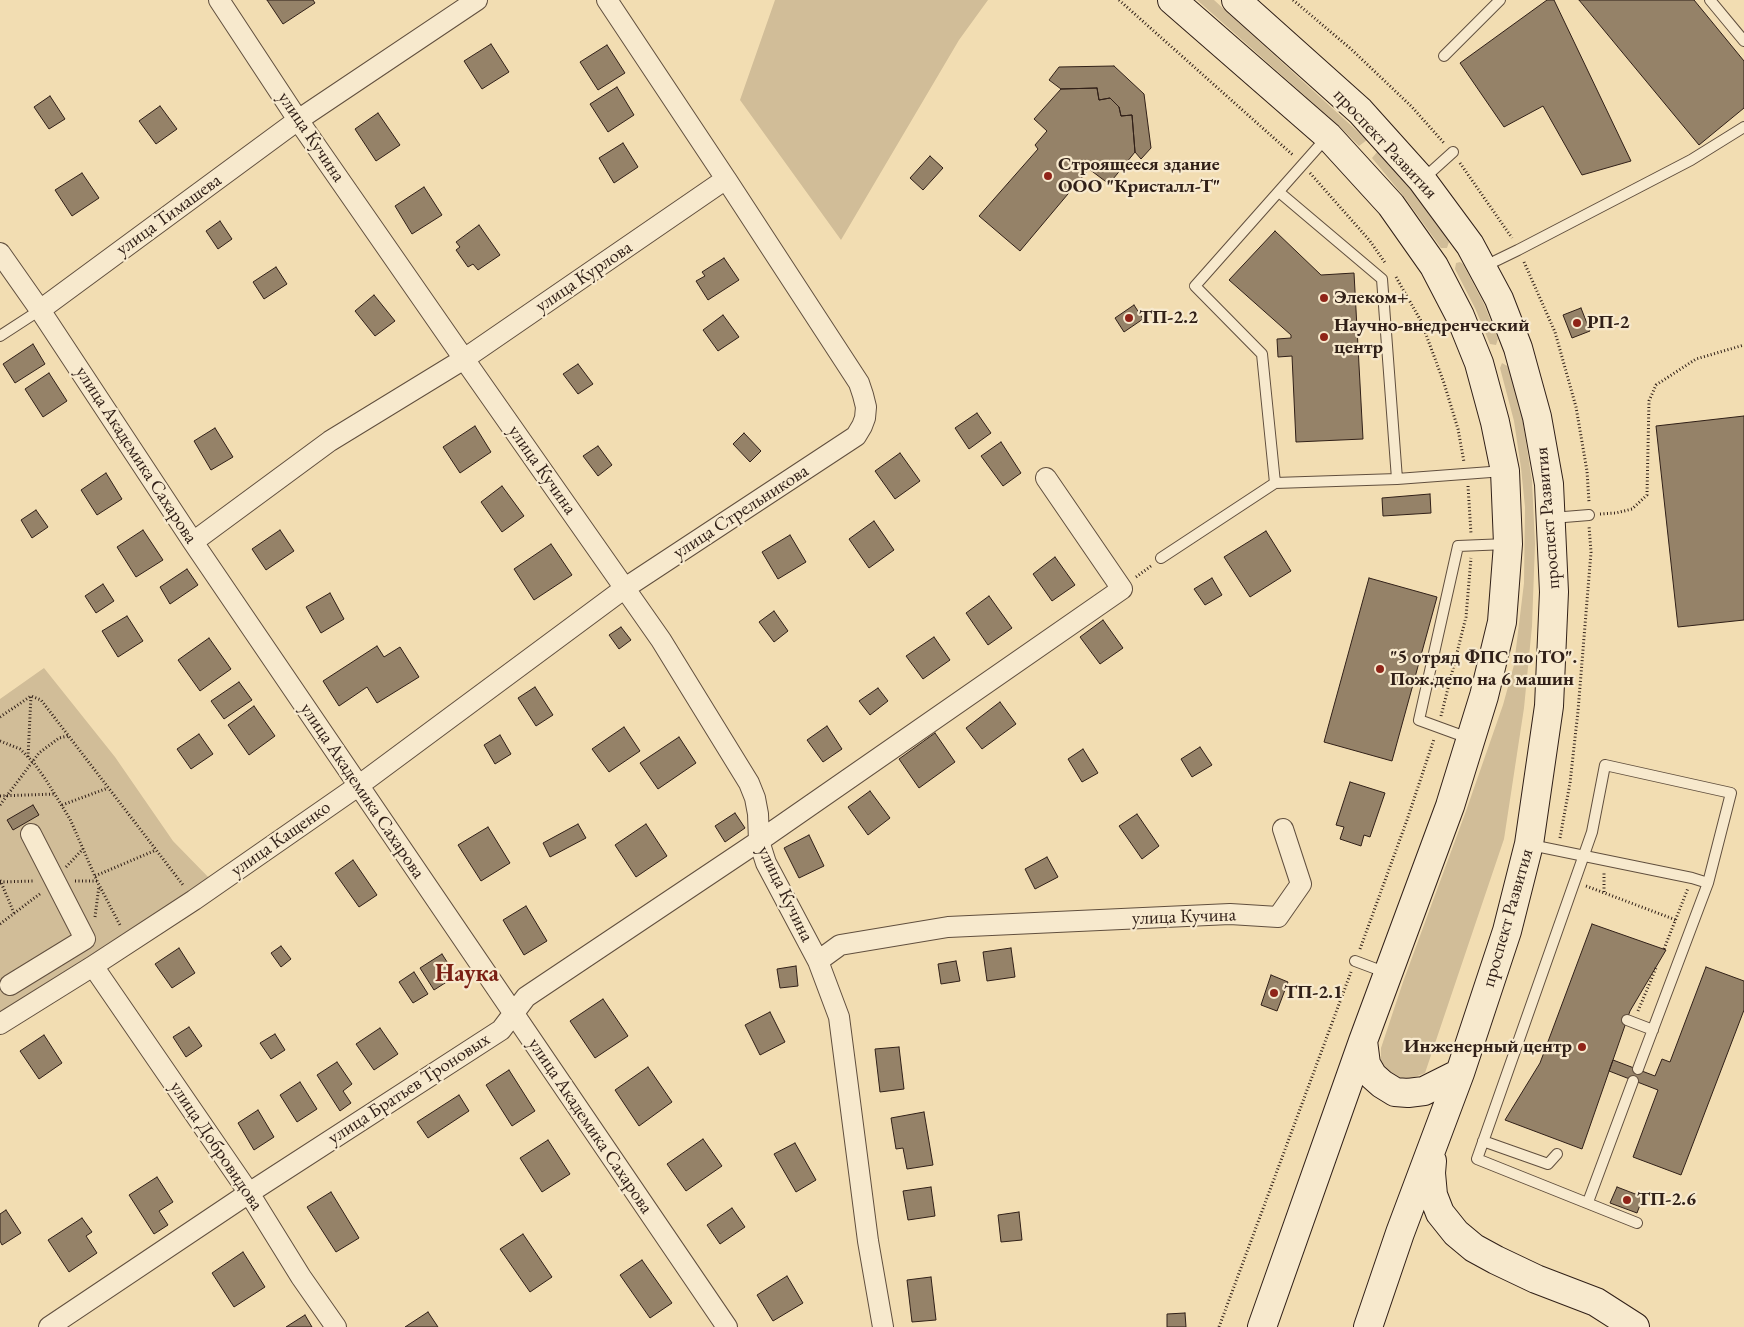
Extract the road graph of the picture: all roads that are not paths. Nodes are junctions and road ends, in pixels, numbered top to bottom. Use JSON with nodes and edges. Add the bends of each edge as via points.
{"nodes":[{"id":1,"x":220,"y":0,"type":"edge"},
{"id":2,"x":477,"y":0,"type":"edge"},
{"id":3,"x":607,"y":0,"type":"edge"},
{"id":4,"x":1172,"y":0,"type":"edge"},
{"id":5,"x":1236,"y":0,"type":"edge"},
{"id":6,"x":1500,"y":0,"type":"edge"},
{"id":7,"x":1710,"y":0,"type":"edge"},
{"id":8,"x":1744,"y":40,"type":"edge"},
{"id":9,"x":1444,"y":56,"type":"dead end"},
{"id":10,"x":298,"y":120,"type":"junction"},
{"id":11,"x":1744,"y":127,"type":"edge"},
{"id":12,"x":1328,"y":136,"type":"junction"},
{"id":13,"x":1453,"y":152,"type":"dead end"},
{"id":14,"x":726,"y":179,"type":"junction"},
{"id":15,"x":1422,"y":180,"type":"junction"},
{"id":16,"x":1279,"y":192,"type":"junction"},
{"id":17,"x":0,"y":253,"type":"edge"},
{"id":18,"x":1476,"y":256,"type":"junction"},
{"id":19,"x":1434,"y":266,"type":"junction"},
{"id":20,"x":40,"y":310,"type":"junction"},
{"id":21,"x":0,"y":336,"type":"edge"},
{"id":22,"x":1518,"y":348,"type":"junction"},
{"id":23,"x":464,"y":359,"type":"junction"},
{"id":24,"x":1479,"y":363,"type":"junction"},
{"id":25,"x":1505,"y":471,"type":"junction"},
{"id":26,"x":1046,"y":478,"type":"dead end"},
{"id":27,"x":1396,"y":479,"type":"junction"},
{"id":28,"x":1275,"y":483,"type":"junction"},
{"id":29,"x":1589,"y":515,"type":"road end"},
{"id":30,"x":1551,"y":518,"type":"junction"},
{"id":31,"x":193,"y":542,"type":"junction"},
{"id":32,"x":1508,"y":544,"type":"junction"},
{"id":33,"x":1161,"y":558,"type":"road end"},
{"id":34,"x":626,"y":588,"type":"junction"},
{"id":35,"x":1471,"y":739,"type":"junction"},
{"id":36,"x":358,"y":786,"type":"junction"},
{"id":37,"x":1283,"y":829,"type":"dead end"},
{"id":38,"x":31,"y":834,"type":"dead end"},
{"id":39,"x":759,"y":841,"type":"junction"},
{"id":40,"x":1529,"y":844,"type":"junction"},
{"id":41,"x":1583,"y":856,"type":"junction"},
{"id":42,"x":1708,"y":883,"type":"junction"},
{"id":43,"x":818,"y":961,"type":"junction"},
{"id":44,"x":1355,"y":961,"type":"road end"},
{"id":45,"x":92,"y":966,"type":"junction"},
{"id":46,"x":1388,"y":973,"type":"junction"},
{"id":47,"x":10,"y":985,"type":"dead end"},
{"id":48,"x":514,"y":1013,"type":"junction"},
{"id":49,"x":1627,"y":1020,"type":"dead end"},
{"id":50,"x":0,"y":1024,"type":"edge"},
{"id":51,"x":1653,"y":1030,"type":"junction"},
{"id":52,"x":1363,"y":1041,"type":"junction"},
{"id":53,"x":1638,"y":1069,"type":"dead end"},
{"id":54,"x":1460,"y":1073,"type":"junction"},
{"id":55,"x":1634,"y":1081,"type":"dead end"},
{"id":56,"x":1483,"y":1141,"type":"junction"},
{"id":57,"x":1434,"y":1142,"type":"junction"},
{"id":58,"x":1557,"y":1154,"type":"dead end"},
{"id":59,"x":249,"y":1193,"type":"junction"},
{"id":60,"x":1588,"y":1202,"type":"junction"},
{"id":61,"x":1637,"y":1223,"type":"dead end"},
{"id":62,"x":49,"y":1327,"type":"edge"},
{"id":63,"x":336,"y":1327,"type":"edge"},
{"id":64,"x":727,"y":1327,"type":"edge"},
{"id":65,"x":883,"y":1327,"type":"edge"},
{"id":66,"x":1262,"y":1327,"type":"edge"},
{"id":67,"x":1368,"y":1327,"type":"edge"},
{"id":68,"x":1635,"y":1327,"type":"edge"}],
"edges":[{"from":1,"to":10,"type":"street","name":"улица Кучина"},
{"from":2,"to":10,"type":"street","name":"улица Тимашева"},
{"from":3,"to":14,"type":"street"},
{"from":4,"to":12,"type":"street","name":"проспект Развития"},
{"from":5,"to":15,"type":"street","name":"проспект Развития","via":[[1360,111]]},
{"from":6,"to":9,"type":"lane"},
{"from":7,"to":8,"type":"lane"},
{"from":10,"to":20,"type":"street","name":"улица Тимашева"},
{"from":10,"to":23,"type":"street","name":"улица Кучина"},
{"from":11,"to":18,"type":"lane","via":[[1691,160],[1518,250]]},
{"from":12,"to":16,"type":"lane"},
{"from":12,"to":19,"type":"street","name":"проспект Развития","via":[[1391,206]]},
{"from":13,"to":15,"type":"lane"},
{"from":14,"to":23,"type":"street","name":"улица Курлова"},
{"from":14,"to":34,"type":"street","name":"улица Стрельникова","via":[[859,383],[866,407],[862,426],[856,436]]},
{"from":15,"to":18,"type":"street","name":"проспект Развития"},
{"from":16,"to":27,"type":"lane","via":[[1382,280]]},
{"from":16,"to":28,"type":"lane","via":[[1195,286],[1262,354]]},
{"from":17,"to":20,"type":"street","name":"улица Академика Сахарова"},
{"from":18,"to":19,"type":"street"},
{"from":18,"to":22,"type":"street","name":"проспект Развития"},
{"from":19,"to":24,"type":"street","name":"проспект Развития","via":[[1460,316]]},
{"from":20,"to":21,"type":"lane"},
{"from":20,"to":31,"type":"street","name":"улица Академика Сахарова"},
{"from":22,"to":24,"type":"street"},
{"from":22,"to":30,"type":"street","name":"проспект Развития","via":[[1538,417]]},
{"from":23,"to":31,"type":"street","name":"улица Курлова","via":[[330,441]]},
{"from":23,"to":34,"type":"street","name":"улица Кучина"},
{"from":24,"to":25,"type":"street","name":"проспект Развития"},
{"from":25,"to":27,"type":"lane"},
{"from":25,"to":32,"type":"street","name":"проспект Развития"},
{"from":26,"to":39,"type":"street","name":"улица Братьев Троновых","via":[[1122,589]]},
{"from":27,"to":28,"type":"lane"},
{"from":28,"to":33,"type":"lane"},
{"from":29,"to":30,"type":"lane"},
{"from":30,"to":40,"type":"street","name":"проспект Развития","via":[[1554,592],[1548,706]]},
{"from":31,"to":36,"type":"street","name":"улица Академика Сахарова"},
{"from":32,"to":35,"type":"street","name":"проспект Развития","via":[[1502,622]]},
{"from":32,"to":35,"type":"lane","via":[[1458,546],[1419,720]]},
{"from":34,"to":36,"type":"street","name":"улица Кащенко"},
{"from":34,"to":39,"type":"street","name":"улица Кучина","via":[[749,783],[758,814]]},
{"from":35,"to":46,"type":"street","name":"проспект Развития","via":[[1450,806]]},
{"from":36,"to":45,"type":"street","name":"улица Кащенко","via":[[194,900]]},
{"from":36,"to":48,"type":"street","name":"улица Академика Сахарова"},
{"from":37,"to":43,"type":"street","name":"улица Кучина","via":[[1301,884],[1278,917],[1230,914],[948,927],[840,945]]},
{"from":38,"to":47,"type":"street","via":[[85,939]]},
{"from":39,"to":43,"type":"street","name":"улица Кучина","via":[[766,862]]},
{"from":39,"to":48,"type":"street","name":"улица Братьев Троновых","via":[[526,997]]},
{"from":40,"to":41,"type":"lane"},
{"from":40,"to":54,"type":"street","name":"проспект Развития","via":[[1507,932]]},
{"from":41,"to":42,"type":"lane"},
{"from":41,"to":42,"type":"lane","via":[[1592,832],[1605,764],[1731,793]]},
{"from":41,"to":56,"type":"lane"},
{"from":42,"to":51,"type":"lane"},
{"from":43,"to":65,"type":"street","name":"улица Кучина","via":[[839,1018],[868,1242]]},
{"from":44,"to":46,"type":"lane"},
{"from":45,"to":50,"type":"street","name":"улица Кащенко"},
{"from":45,"to":59,"type":"street","name":"улица Добровидова"},
{"from":46,"to":52,"type":"street","name":"проспект Развития"},
{"from":48,"to":59,"type":"street","name":"улица Братьев Троновых","via":[[501,1030]]},
{"from":48,"to":64,"type":"street","name":"улица Академика Сахарова"},
{"from":49,"to":51,"type":"lane"},
{"from":51,"to":53,"type":"lane"},
{"from":52,"to":54,"type":"street","name":"проспект Развития","via":[[1366,1064],[1373,1076],[1395,1092],[1424,1091]]},
{"from":52,"to":66,"type":"street","name":"проспект Развития"},
{"from":54,"to":57,"type":"street","name":"проспект Развития"},
{"from":55,"to":60,"type":"lane"},
{"from":56,"to":58,"type":"lane","via":[[1548,1164]]},
{"from":56,"to":60,"type":"lane","via":[[1477,1159]]},
{"from":57,"to":67,"type":"street","name":"проспект Развития"},
{"from":57,"to":68,"type":"street","via":[[1433,1194],[1440,1213],[1456,1233],[1496,1260],[1596,1302]]},
{"from":59,"to":62,"type":"street","name":"улица Братьев Троновых"},
{"from":59,"to":63,"type":"street","name":"улица Добровидова"},
{"from":60,"to":61,"type":"lane"}]}
